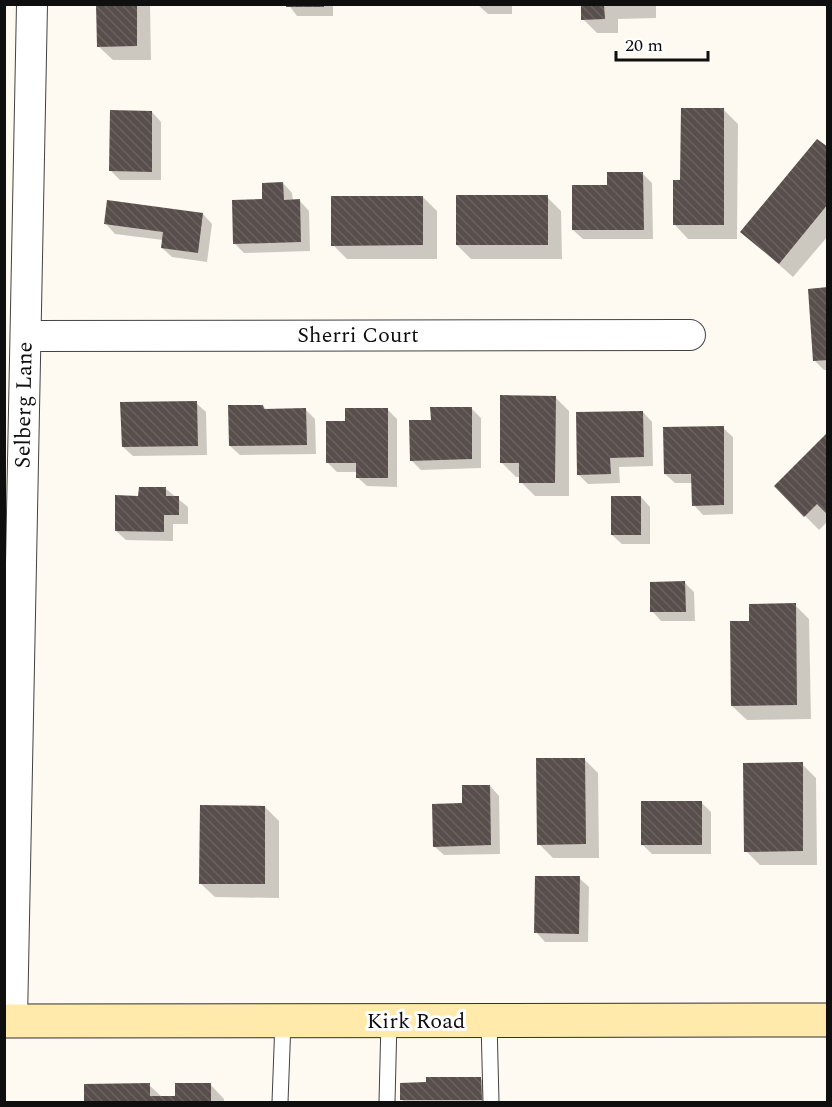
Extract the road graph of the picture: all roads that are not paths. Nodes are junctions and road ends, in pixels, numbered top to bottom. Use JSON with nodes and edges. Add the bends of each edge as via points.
{"nodes":[{"id":1,"x":32,"y":4,"type":"edge"},
{"id":2,"x":690,"y":335,"type":"dead end"},
{"id":3,"x":26,"y":336,"type":"junction"},
{"id":4,"x":389,"y":1020,"type":"junction"},
{"id":5,"x":828,"y":1020,"type":"edge"},
{"id":6,"x":8,"y":1021,"type":"edge"},
{"id":7,"x":283,"y":1021,"type":"junction"},
{"id":8,"x":489,"y":1021,"type":"junction"},
{"id":9,"x":280,"y":1102,"type":"edge"},
{"id":10,"x":387,"y":1102,"type":"edge"},
{"id":11,"x":491,"y":1102,"type":"edge"}],
"edges":[{"from":1,"to":3,"type":"street","name":"Selberg Lane"},
{"from":2,"to":3,"type":"street","name":"Sherri Court"},
{"from":3,"to":6,"type":"street","name":"Selberg Lane"},
{"from":4,"to":7,"type":"street","name":"Kirk Road"},
{"from":4,"to":8,"type":"street","name":"Kirk Road"},
{"from":4,"to":10,"type":"lane"},
{"from":5,"to":8,"type":"street","name":"Kirk Road"},
{"from":6,"to":7,"type":"street","name":"Kirk Road"},
{"from":7,"to":9,"type":"lane"},
{"from":8,"to":11,"type":"lane"}]}
